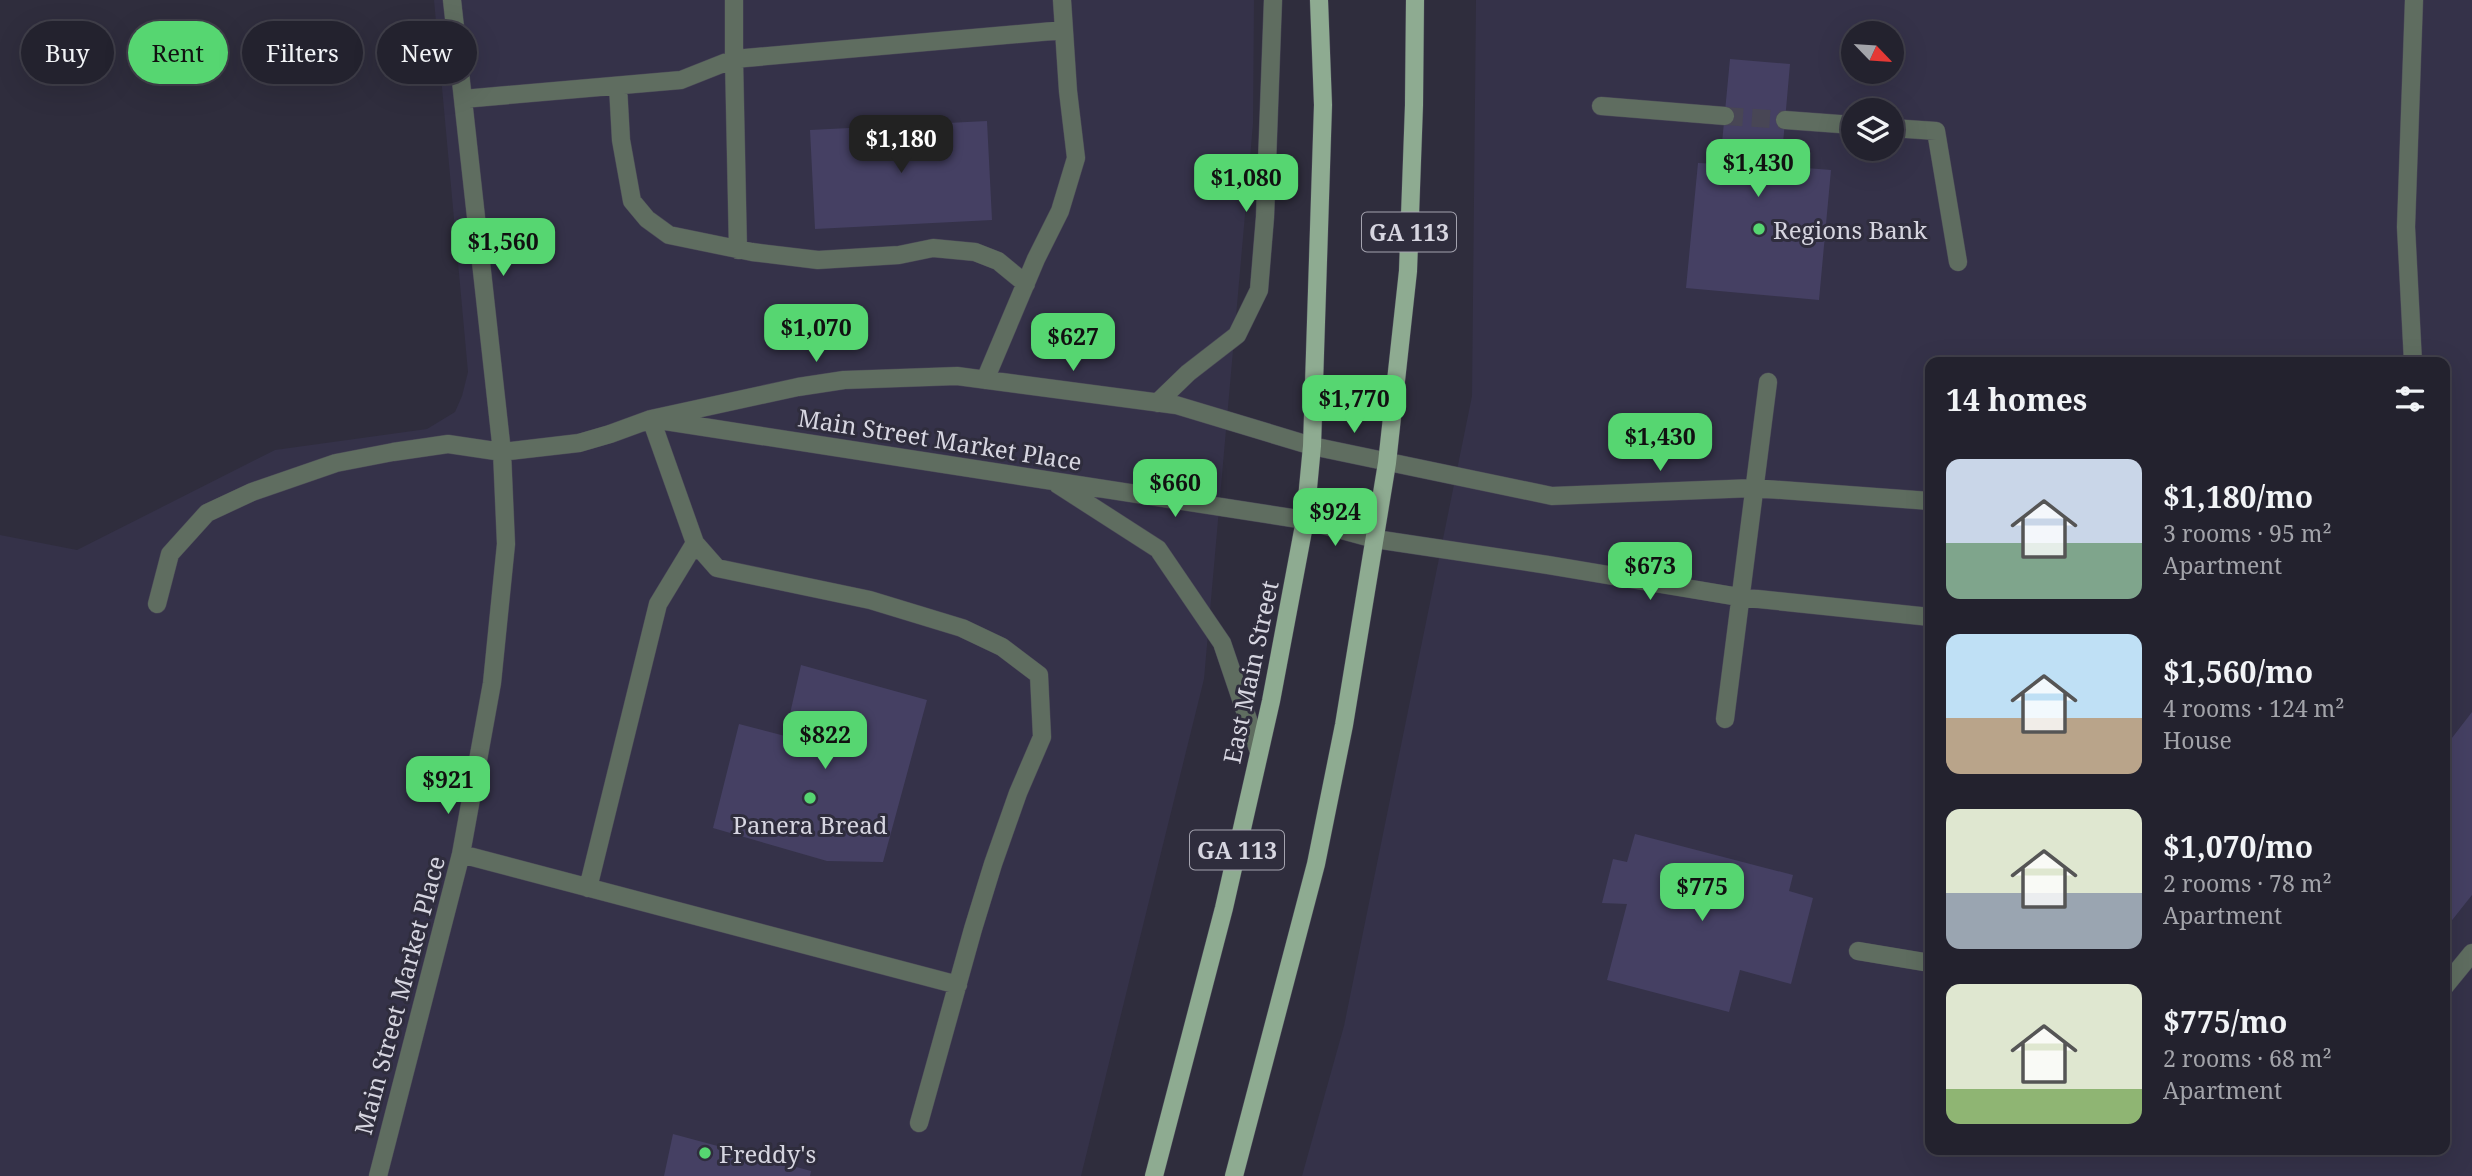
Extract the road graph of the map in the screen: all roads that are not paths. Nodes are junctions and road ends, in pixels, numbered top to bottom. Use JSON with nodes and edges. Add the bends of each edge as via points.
{"nodes":[{"id":1,"x":452,"y":0,"type":"edge"},
{"id":2,"x":734,"y":0,"type":"edge"},
{"id":3,"x":1062,"y":0,"type":"edge"},
{"id":4,"x":1273,"y":0,"type":"edge"},
{"id":5,"x":1319,"y":0,"type":"edge"},
{"id":6,"x":1415,"y":0,"type":"edge"},
{"id":7,"x":2414,"y":0,"type":"edge"},
{"id":8,"x":1064,"y":30,"type":"junction"},
{"id":9,"x":734,"y":59,"type":"junction"},
{"id":10,"x":618,"y":86,"type":"junction"},
{"id":11,"x":463,"y":99,"type":"junction"},
{"id":12,"x":1601,"y":106,"type":"dead end"},
{"id":13,"x":1725,"y":116,"type":"tunnel mouth"},
{"id":14,"x":1785,"y":120,"type":"tunnel mouth"},
{"id":15,"x":1841,"y":124,"type":"edge"},
{"id":16,"x":1904,"y":129,"type":"edge"},
{"id":17,"x":738,"y":250,"type":"junction"},
{"id":18,"x":1958,"y":261,"type":"dead end"},
{"id":19,"x":1026,"y":284,"type":"junction"},
{"id":20,"x":2413,"y":357,"type":"edge"},
{"id":21,"x":985,"y":380,"type":"junction"},
{"id":22,"x":1768,"y":382,"type":"dead end"},
{"id":23,"x":1157,"y":403,"type":"junction"},
{"id":24,"x":651,"y":419,"type":"junction"},
{"id":25,"x":1312,"y":446,"type":"junction"},
{"id":26,"x":502,"y":452,"type":"junction"},
{"id":27,"x":1387,"y":463,"type":"junction"},
{"id":28,"x":1051,"y":480,"type":"junction"},
{"id":29,"x":1754,"y":488,"type":"junction"},
{"id":30,"x":1925,"y":501,"type":"edge"},
{"id":31,"x":1306,"y":520,"type":"junction"},
{"id":32,"x":1375,"y":539,"type":"junction"},
{"id":33,"x":695,"y":543,"type":"junction"},
{"id":34,"x":1739,"y":597,"type":"junction"},
{"id":35,"x":157,"y":604,"type":"dead end"},
{"id":36,"x":1925,"y":616,"type":"edge"},
{"id":37,"x":1725,"y":719,"type":"dead end"},
{"id":38,"x":1259,"y":752,"type":"junction"},
{"id":39,"x":461,"y":854,"type":"junction"},
{"id":40,"x":588,"y":888,"type":"junction"},
{"id":41,"x":1858,"y":951,"type":"dead end"},
{"id":42,"x":2472,"y":954,"type":"edge"},
{"id":43,"x":1925,"y":962,"type":"edge"},
{"id":44,"x":2450,"y":980,"type":"edge"},
{"id":45,"x":958,"y":985,"type":"junction"},
{"id":46,"x":919,"y":1123,"type":"dead end"},
{"id":47,"x":378,"y":1176,"type":"edge"},
{"id":48,"x":1154,"y":1176,"type":"edge"},
{"id":49,"x":1234,"y":1176,"type":"edge"}],
"edges":[{"from":1,"to":11,"type":"street","name":"Main Street Market Place"},
{"from":2,"to":9,"type":"street"},
{"from":3,"to":8,"type":"street"},
{"from":4,"to":23,"type":"street","via":[[1259,289],[1237,335]]},
{"from":5,"to":25,"type":"main road","name":"East Main Street","number":"GA 113","via":[[1323,105]]},
{"from":6,"to":27,"type":"main road","number":"GA 113","via":[[1408,271]]},
{"from":7,"to":20,"type":"street","via":[[2406,227]]},
{"from":8,"to":9,"type":"street"},
{"from":8,"to":19,"type":"street","via":[[1076,158],[1060,211]]},
{"from":9,"to":10,"type":"street","via":[[681,80]]},
{"from":9,"to":17,"type":"street"},
{"from":10,"to":11,"type":"street"},
{"from":10,"to":17,"type":"street","via":[[621,140],[632,201],[669,235]]},
{"from":11,"to":26,"type":"street","name":"Main Street Market Place"},
{"from":12,"to":13,"type":"street"},
{"from":14,"to":15,"type":"street"},
{"from":16,"to":18,"type":"street","via":[[1936,131]]},
{"from":17,"to":19,"type":"street","via":[[818,260],[933,248],[975,252],[998,261]]},
{"from":19,"to":21,"type":"street"},
{"from":21,"to":23,"type":"street","name":"Main Street Market Place"},
{"from":21,"to":24,"type":"street","name":"Main Street Market Place","via":[[957,376],[844,380]]},
{"from":22,"to":29,"type":"street"},
{"from":23,"to":25,"type":"street","name":"Main Street Market Place"},
{"from":24,"to":26,"type":"street","name":"Main Street Market Place","via":[[579,443]]},
{"from":24,"to":28,"type":"street","name":"Main Street Market Place"},
{"from":24,"to":33,"type":"street"},
{"from":25,"to":27,"type":"street","name":"Main Street Market Place"},
{"from":25,"to":31,"type":"main road","name":"East Main Street","number":"GA 113"},
{"from":26,"to":35,"type":"street","name":"Main Street Market Place","via":[[448,444],[393,452],[336,463],[252,492],[207,513],[170,554]]},
{"from":26,"to":39,"type":"street","name":"Main Street Market Place","via":[[506,544],[496,645]]},
{"from":27,"to":29,"type":"street","name":"Main Street Market Place","via":[[1552,496]]},
{"from":27,"to":32,"type":"main road","number":"GA 113"},
{"from":28,"to":31,"type":"street","name":"Main Street Market Place"},
{"from":28,"to":38,"type":"street","via":[[1158,549],[1222,643]]},
{"from":29,"to":30,"type":"street","name":"Main Street Market Place"},
{"from":29,"to":34,"type":"street"},
{"from":31,"to":32,"type":"street","name":"Main Street Market Place"},
{"from":31,"to":38,"type":"main road","name":"East Main Street","number":"GA 113"},
{"from":32,"to":34,"type":"street","name":"Main Street Market Place"},
{"from":32,"to":49,"type":"main road","number":"GA 113","via":[[1316,864]]},
{"from":33,"to":40,"type":"street","via":[[658,604]]},
{"from":33,"to":45,"type":"street","via":[[717,569],[870,600],[962,628],[1002,647],[1040,675],[1042,737],[993,864]]},
{"from":34,"to":36,"type":"street","name":"Main Street Market Place"},
{"from":34,"to":37,"type":"street"},
{"from":38,"to":48,"type":"main road","name":"East Main Street","number":"GA 113","via":[[1224,908]]},
{"from":39,"to":40,"type":"street"},
{"from":39,"to":47,"type":"street","name":"Main Street Market Place"},
{"from":40,"to":45,"type":"street"},
{"from":41,"to":43,"type":"street"},
{"from":42,"to":44,"type":"street"},
{"from":45,"to":46,"type":"street"}]}
